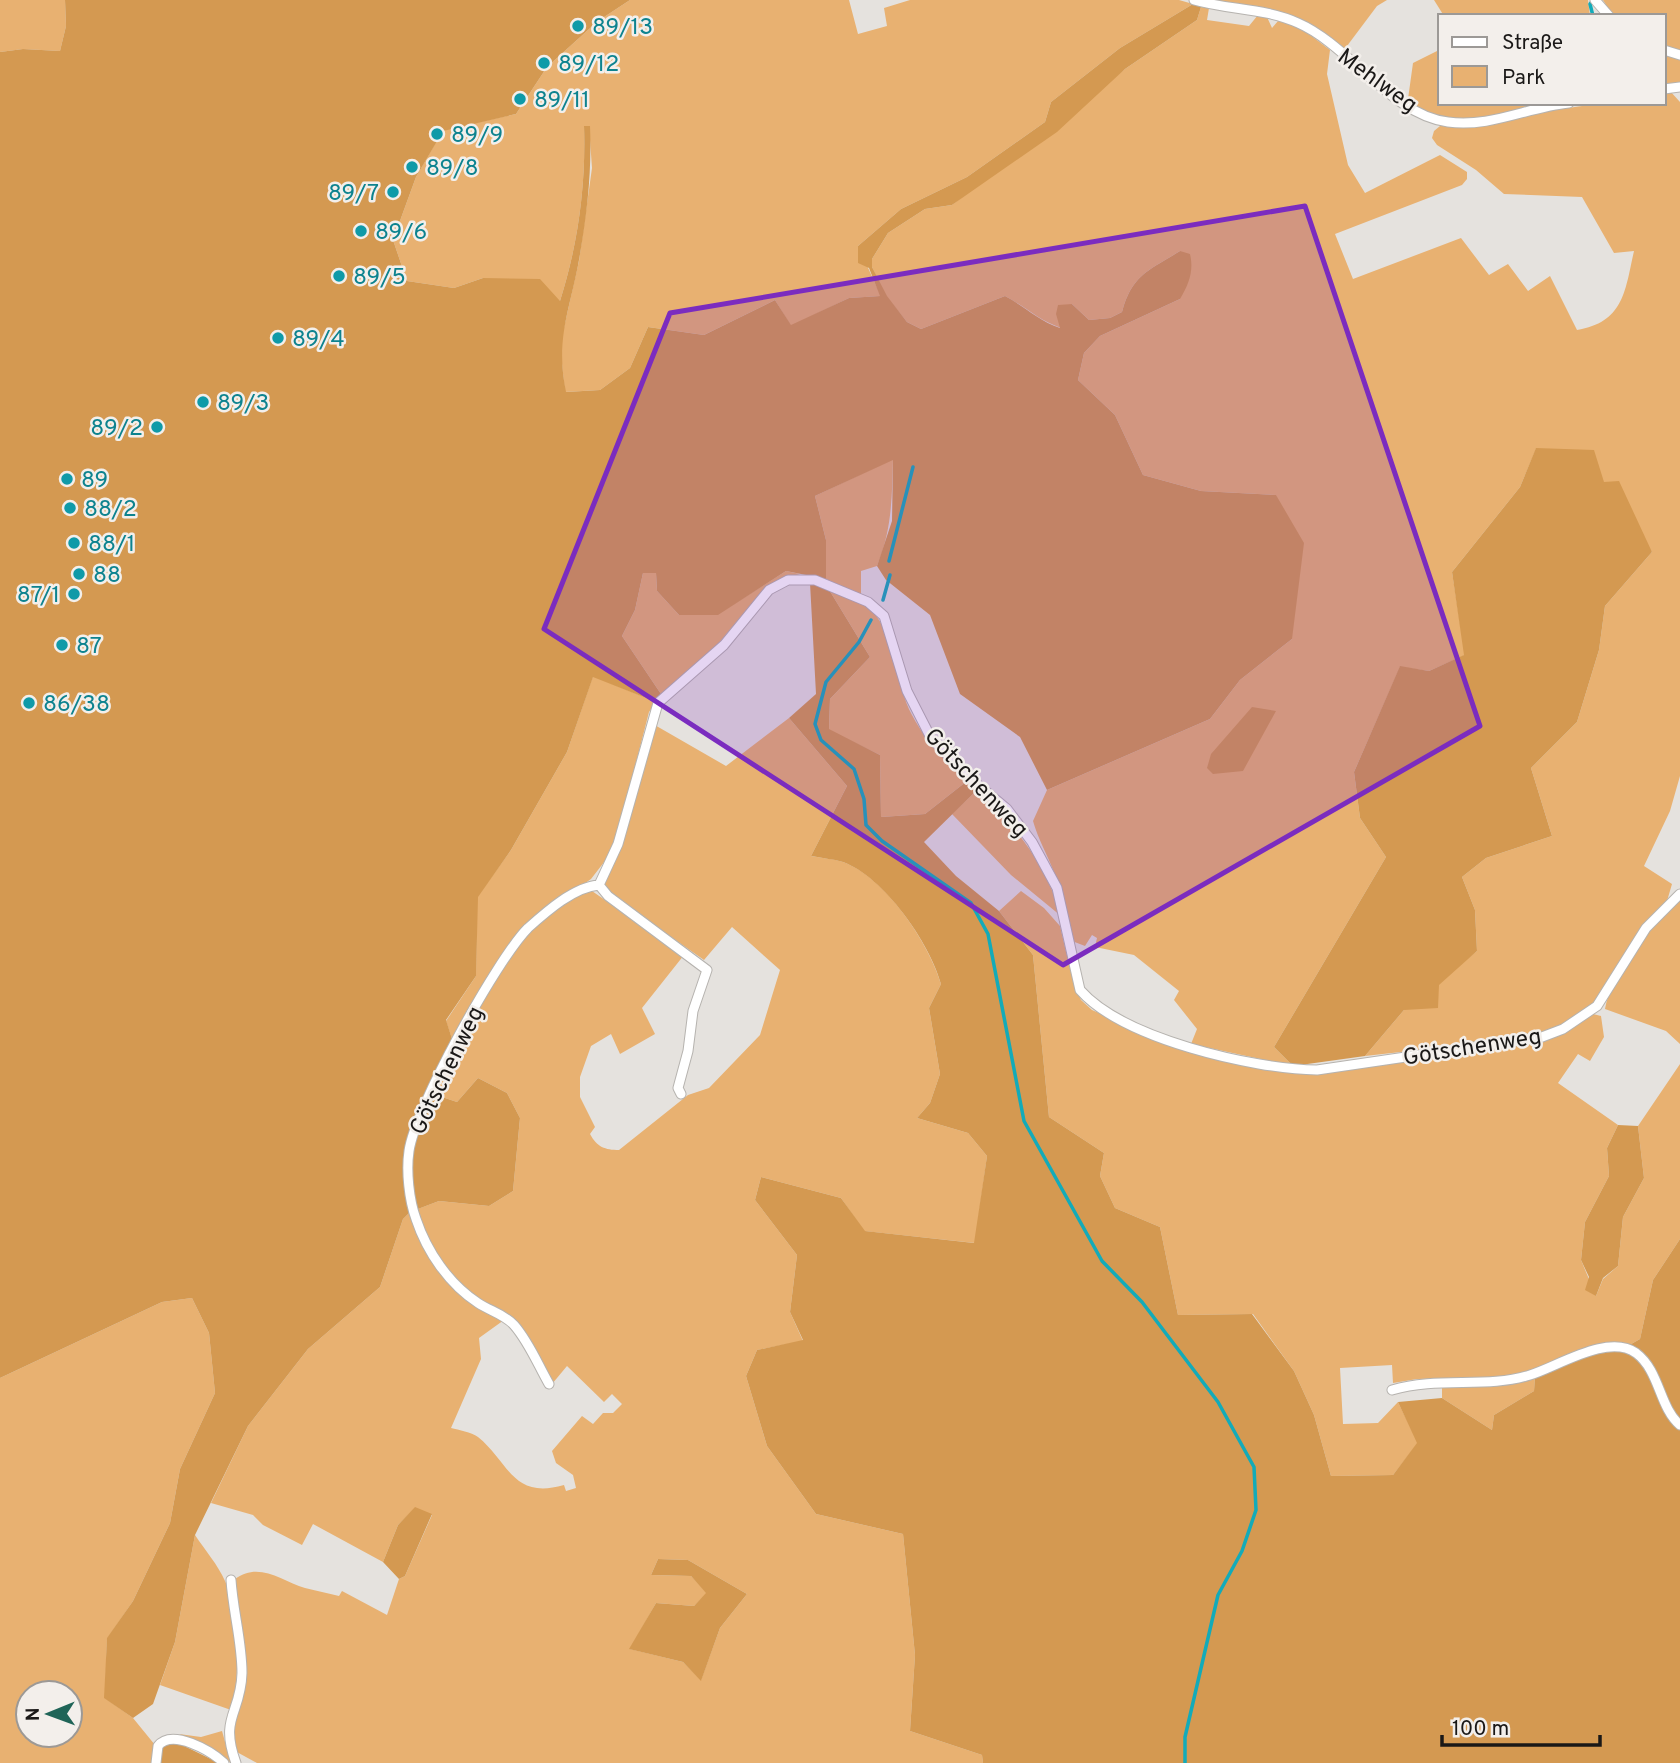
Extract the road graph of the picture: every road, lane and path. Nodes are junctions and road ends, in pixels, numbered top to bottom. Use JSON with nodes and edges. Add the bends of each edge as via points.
{"nodes":[{"id":1,"x":1194,"y":0,"type":"edge"},
{"id":2,"x":1595,"y":0,"type":"edge"},
{"id":3,"x":1607,"y":14,"type":"edge"},
{"id":4,"x":1560,"y":105,"type":"edge"},
{"id":5,"x":600,"y":885,"type":"junction"},
{"id":6,"x":1680,"y":894,"type":"edge"},
{"id":7,"x":681,"y":1094,"type":"dead end"},
{"id":8,"x":549,"y":1384,"type":"dead end"},
{"id":9,"x":1392,"y":1390,"type":"dead end"},
{"id":10,"x":1680,"y":1425,"type":"edge"},
{"id":11,"x":231,"y":1580,"type":"dead end"},
{"id":12,"x":156,"y":1763,"type":"edge"},
{"id":13,"x":224,"y":1763,"type":"edge"},
{"id":14,"x":236,"y":1763,"type":"edge"}],
"edges":[{"from":1,"to":4,"type":"street","name":"Mehlweg","via":[[1298,23],[1404,103],[1434,119],[1490,121]]},
{"from":2,"to":3,"type":"street"},
{"from":5,"to":6,"type":"street","name":"Götschenweg","via":[[618,844],[658,703],[724,645],[769,590],[802,578],[838,588],[884,615],[907,691],[931,738],[1007,809],[1057,888],[1080,990],[1091,1003],[1138,1028],[1227,1058],[1299,1070],[1542,1037],[1597,1006],[1646,928]]},
{"from":5,"to":7,"type":"street","via":[[608,896],[708,970],[693,1011],[678,1088]]},
{"from":5,"to":8,"type":"street","name":"Götschenweg","via":[[566,898],[527,929],[506,958],[464,1027],[418,1119],[408,1153],[411,1204],[435,1259],[461,1290],[514,1325]]},
{"from":9,"to":10,"type":"street","via":[[1434,1381],[1517,1379],[1588,1352],[1621,1348],[1644,1362]]},
{"from":11,"to":14,"type":"street","via":[[242,1675],[228,1725]]},
{"from":12,"to":13,"type":"street","via":[[159,1746],[172,1739]]}]}
